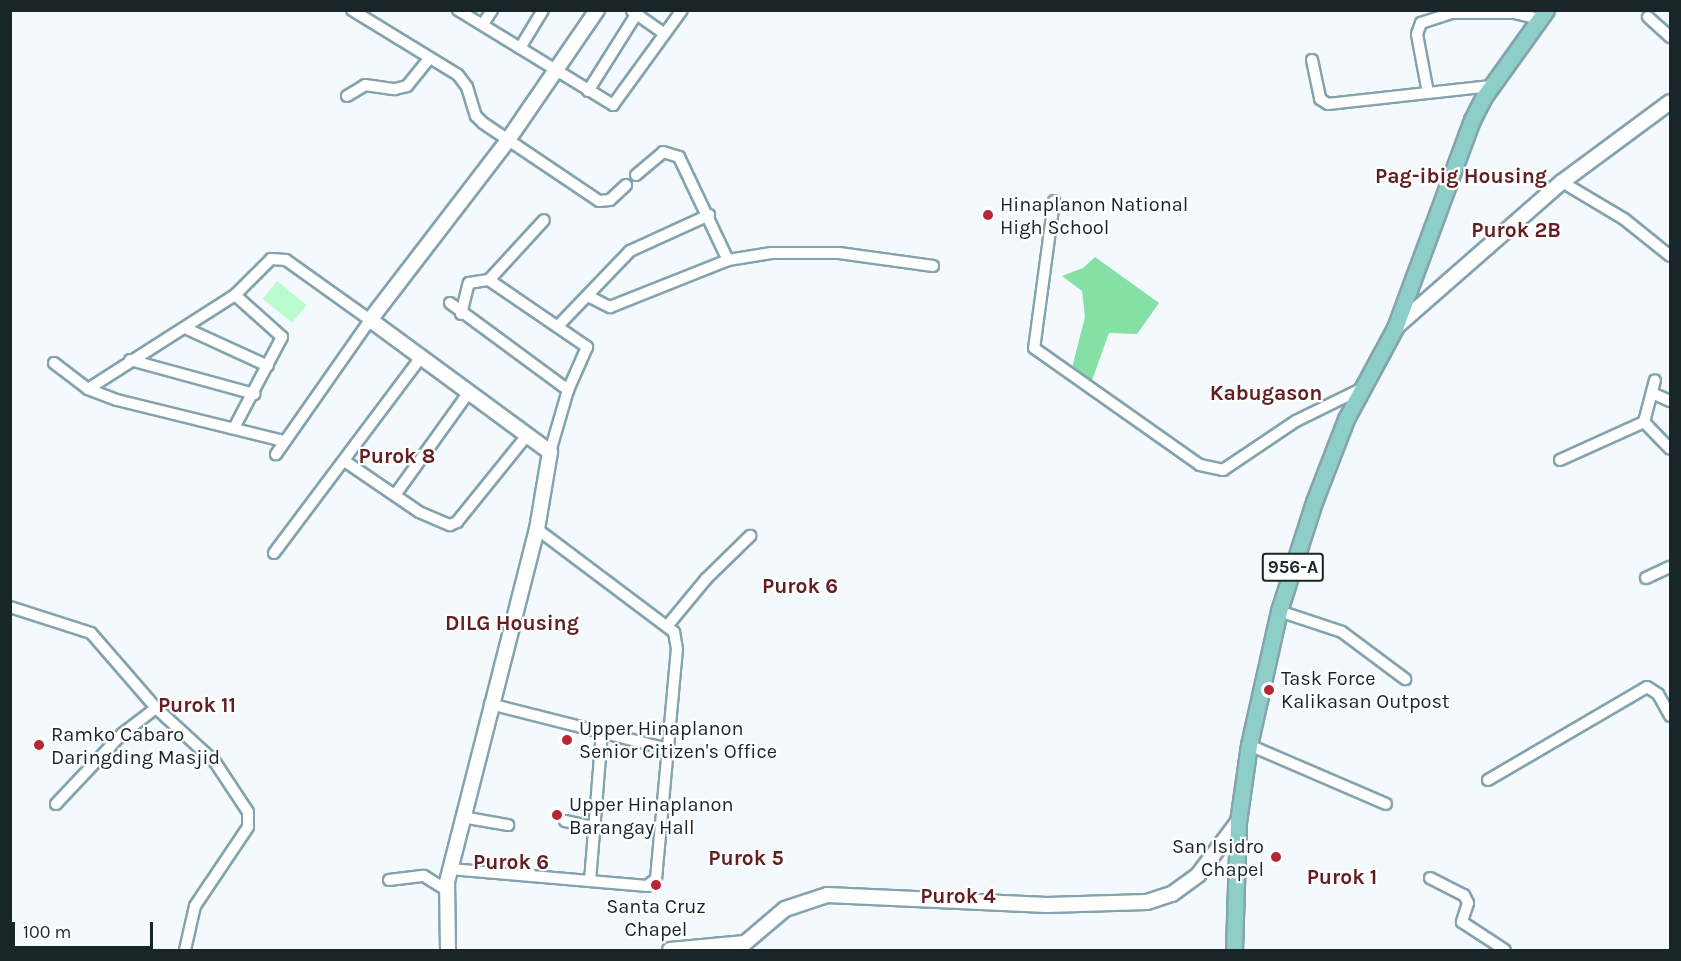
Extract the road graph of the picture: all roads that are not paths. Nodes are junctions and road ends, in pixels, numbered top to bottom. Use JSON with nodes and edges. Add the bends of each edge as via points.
{"nodes":[{"id":1,"x":352,"y":10,"type":"edge"},
{"id":2,"x":458,"y":10,"type":"edge"},
{"id":3,"x":492,"y":10,"type":"edge"},
{"id":4,"x":543,"y":10,"type":"edge"},
{"id":5,"x":597,"y":10,"type":"edge"},
{"id":6,"x":682,"y":10,"type":"edge"},
{"id":7,"x":636,"y":12,"type":"edge"},
{"id":8,"x":1543,"y":15,"type":"edge"},
{"id":9,"x":1648,"y":17,"type":"dead end"},
{"id":10,"x":483,"y":24,"type":"junction"},
{"id":11,"x":664,"y":33,"type":"junction"},
{"id":12,"x":1671,"y":38,"type":"edge"},
{"id":13,"x":520,"y":48,"type":"junction"},
{"id":14,"x":430,"y":58,"type":"junction"},
{"id":15,"x":1312,"y":60,"type":"dead end"},
{"id":16,"x":556,"y":69,"type":"junction"},
{"id":17,"x":1491,"y":86,"type":"junction"},
{"id":18,"x":588,"y":91,"type":"junction"},
{"id":19,"x":1428,"y":93,"type":"junction"},
{"id":20,"x":347,"y":96,"type":"dead end"},
{"id":21,"x":1671,"y":102,"type":"edge"},
{"id":22,"x":508,"y":140,"type":"junction"},
{"id":23,"x":636,"y":175,"type":"dead end"},
{"id":24,"x":1562,"y":183,"type":"junction"},
{"id":25,"x":626,"y":185,"type":"dead end"},
{"id":26,"x":1054,"y":201,"type":"dead end"},
{"id":27,"x":709,"y":215,"type":"junction"},
{"id":28,"x":543,"y":220,"type":"dead end"},
{"id":29,"x":1671,"y":256,"type":"edge"},
{"id":30,"x":729,"y":260,"type":"junction"},
{"id":31,"x":933,"y":266,"type":"dead end"},
{"id":32,"x":489,"y":280,"type":"junction"},
{"id":33,"x":235,"y":296,"type":"junction"},
{"id":34,"x":588,"y":296,"type":"junction"},
{"id":35,"x":450,"y":303,"type":"dead end"},
{"id":36,"x":461,"y":314,"type":"junction"},
{"id":37,"x":370,"y":320,"type":"junction"},
{"id":38,"x":558,"y":327,"type":"junction"},
{"id":39,"x":185,"y":328,"type":"junction"},
{"id":40,"x":1395,"y":328,"type":"junction"},
{"id":41,"x":422,"y":356,"type":"junction"},
{"id":42,"x":130,"y":360,"type":"junction"},
{"id":43,"x":54,"y":363,"type":"dead end"},
{"id":44,"x":268,"y":366,"type":"junction"},
{"id":45,"x":1655,"y":380,"type":"dead end"},
{"id":46,"x":88,"y":389,"type":"junction"},
{"id":47,"x":1361,"y":389,"type":"junction"},
{"id":48,"x":568,"y":390,"type":"junction"},
{"id":49,"x":469,"y":392,"type":"junction"},
{"id":50,"x":1652,"y":393,"type":"junction"},
{"id":51,"x":254,"y":394,"type":"junction"},
{"id":52,"x":1671,"y":401,"type":"edge"},
{"id":53,"x":1644,"y":422,"type":"junction"},
{"id":54,"x":234,"y":428,"type":"junction"},
{"id":55,"x":528,"y":434,"type":"junction"},
{"id":56,"x":284,"y":441,"type":"junction"},
{"id":57,"x":1671,"y":449,"type":"edge"},
{"id":58,"x":550,"y":452,"type":"junction"},
{"id":59,"x":276,"y":454,"type":"dead end"},
{"id":60,"x":1560,"y":460,"type":"dead end"},
{"id":61,"x":346,"y":462,"type":"junction"},
{"id":62,"x":395,"y":495,"type":"junction"},
{"id":63,"x":537,"y":529,"type":"junction"},
{"id":64,"x":750,"y":536,"type":"dead end"},
{"id":65,"x":274,"y":554,"type":"dead end"},
{"id":66,"x":1671,"y":567,"type":"edge"},
{"id":67,"x":1646,"y":578,"type":"dead end"},
{"id":68,"x":10,"y":607,"type":"edge"},
{"id":69,"x":1279,"y":611,"type":"junction"},
{"id":70,"x":668,"y":625,"type":"junction"},
{"id":71,"x":1406,"y":679,"type":"dead end"},
{"id":72,"x":490,"y":704,"type":"junction"},
{"id":73,"x":156,"y":708,"type":"junction"},
{"id":74,"x":1671,"y":716,"type":"edge"},
{"id":75,"x":602,"y":732,"type":"junction"},
{"id":76,"x":1249,"y":745,"type":"junction"},
{"id":77,"x":668,"y":748,"type":"junction"},
{"id":78,"x":1488,"y":780,"type":"dead end"},
{"id":79,"x":56,"y":804,"type":"dead end"},
{"id":80,"x":1386,"y":804,"type":"dead end"},
{"id":81,"x":462,"y":817,"type":"junction"},
{"id":82,"x":565,"y":821,"type":"dead end"},
{"id":83,"x":1238,"y":822,"type":"junction"},
{"id":84,"x":508,"y":825,"type":"dead end"},
{"id":85,"x":594,"y":827,"type":"junction"},
{"id":86,"x":450,"y":868,"type":"junction"},
{"id":87,"x":1430,"y":878,"type":"dead end"},
{"id":88,"x":389,"y":880,"type":"dead end"},
{"id":89,"x":590,"y":881,"type":"junction"},
{"id":90,"x":446,"y":890,"type":"junction"},
{"id":91,"x":1234,"y":944,"type":"edge"},
{"id":92,"x":185,"y":951,"type":"edge"},
{"id":93,"x":448,"y":951,"type":"edge"},
{"id":94,"x":670,"y":951,"type":"edge"},
{"id":95,"x":1505,"y":951,"type":"edge"}],
"edges":[{"from":1,"to":14,"type":"street"},
{"from":2,"to":10,"type":"street"},
{"from":3,"to":10,"type":"street"},
{"from":4,"to":13,"type":"street"},
{"from":5,"to":16,"type":"street"},
{"from":6,"to":11,"type":"street"},
{"from":7,"to":11,"type":"street"},
{"from":7,"to":18,"type":"street"},
{"from":8,"to":17,"type":"main road","number":"956-A"},
{"from":8,"to":19,"type":"street","via":[[1452,13],[1421,23],[1418,34]]},
{"from":9,"to":12,"type":"street"},
{"from":10,"to":13,"type":"street"},
{"from":11,"to":18,"type":"street","via":[[616,104],[608,104]]},
{"from":13,"to":16,"type":"street"},
{"from":14,"to":20,"type":"street","via":[[406,86],[395,89],[365,85]]},
{"from":14,"to":22,"type":"street","via":[[458,75],[467,87],[476,116]]},
{"from":15,"to":19,"type":"street","via":[[1320,99],[1328,104]]},
{"from":16,"to":18,"type":"street"},
{"from":16,"to":22,"type":"street"},
{"from":17,"to":19,"type":"street"},
{"from":17,"to":40,"type":"main road","number":"956-A","via":[[1459,148]]},
{"from":21,"to":24,"type":"street","number":"956-A"},
{"from":22,"to":25,"type":"street","via":[[599,201],[610,200]]},
{"from":22,"to":37,"type":"street"},
{"from":23,"to":27,"type":"street","via":[[663,152],[674,153],[684,163]]},
{"from":24,"to":29,"type":"street","via":[[1624,219]]},
{"from":24,"to":40,"type":"street","number":"956-A"},
{"from":26,"to":47,"type":"street","via":[[1034,348],[1200,465],[1223,470],[1287,426]]},
{"from":27,"to":30,"type":"street"},
{"from":27,"to":34,"type":"street","via":[[640,244]]},
{"from":28,"to":32,"type":"street"},
{"from":30,"to":31,"type":"street","via":[[809,251]]},
{"from":30,"to":34,"type":"street","via":[[610,307]]},
{"from":32,"to":36,"type":"street","via":[[469,283]]},
{"from":32,"to":38,"type":"street"},
{"from":33,"to":37,"type":"street","via":[[271,259],[281,258]]},
{"from":33,"to":39,"type":"street"},
{"from":33,"to":44,"type":"street","via":[[282,337]]},
{"from":34,"to":38,"type":"street"},
{"from":35,"to":36,"type":"street"},
{"from":36,"to":48,"type":"street"},
{"from":37,"to":41,"type":"street"},
{"from":37,"to":56,"type":"street"},
{"from":38,"to":48,"type":"street","via":[[587,347]]},
{"from":39,"to":42,"type":"street"},
{"from":39,"to":44,"type":"street"},
{"from":40,"to":47,"type":"main road","number":"956-A"},
{"from":41,"to":49,"type":"street"},
{"from":41,"to":61,"type":"street"},
{"from":42,"to":46,"type":"street"},
{"from":42,"to":51,"type":"street"},
{"from":43,"to":46,"type":"street"},
{"from":44,"to":51,"type":"street"},
{"from":45,"to":50,"type":"street"},
{"from":46,"to":54,"type":"street","via":[[141,407]]},
{"from":47,"to":69,"type":"main road","number":"956-A","via":[[1326,469]]},
{"from":48,"to":58,"type":"street"},
{"from":49,"to":55,"type":"street"},
{"from":49,"to":62,"type":"street"},
{"from":50,"to":52,"type":"street"},
{"from":50,"to":53,"type":"street"},
{"from":51,"to":54,"type":"street"},
{"from":53,"to":57,"type":"street"},
{"from":53,"to":60,"type":"street"},
{"from":54,"to":56,"type":"street"},
{"from":55,"to":58,"type":"street"},
{"from":55,"to":62,"type":"street","via":[[457,522],[444,525]]},
{"from":56,"to":59,"type":"street"},
{"from":58,"to":63,"type":"street"},
{"from":61,"to":62,"type":"street"},
{"from":61,"to":65,"type":"street"},
{"from":63,"to":70,"type":"street"},
{"from":63,"to":72,"type":"street"},
{"from":64,"to":70,"type":"street","via":[[706,579]]},
{"from":66,"to":67,"type":"street"},
{"from":68,"to":73,"type":"street","via":[[91,633]]},
{"from":69,"to":71,"type":"street","via":[[1342,632]]},
{"from":69,"to":76,"type":"main road","number":"956-A"},
{"from":70,"to":77,"type":"street","via":[[674,632],[677,649]]},
{"from":72,"to":75,"type":"street"},
{"from":72,"to":81,"type":"street"},
{"from":73,"to":79,"type":"street","via":[[122,734]]},
{"from":73,"to":92,"type":"street","via":[[215,762],[249,819],[245,837],[195,906]]},
{"from":74,"to":78,"type":"street","via":[[1658,694],[1647,687]]},
{"from":75,"to":77,"type":"street"},
{"from":75,"to":85,"type":"street"},
{"from":76,"to":80,"type":"street"},
{"from":76,"to":83,"type":"main road","number":"956-A"},
{"from":77,"to":89,"type":"street","via":[[655,883],[647,886]]},
{"from":81,"to":84,"type":"street"},
{"from":81,"to":86,"type":"street"},
{"from":82,"to":85,"type":"street"},
{"from":83,"to":91,"type":"main road","number":"956-A"},
{"from":83,"to":94,"type":"street","via":[[1198,874],[1172,894],[1148,902],[1047,905],[827,895],[785,909],[745,943]]},
{"from":85,"to":89,"type":"street"},
{"from":86,"to":89,"type":"street"},
{"from":86,"to":90,"type":"street"},
{"from":87,"to":95,"type":"street","via":[[1464,895],[1468,903],[1462,922]]},
{"from":88,"to":90,"type":"street","via":[[424,876]]},
{"from":90,"to":93,"type":"street"}]}
